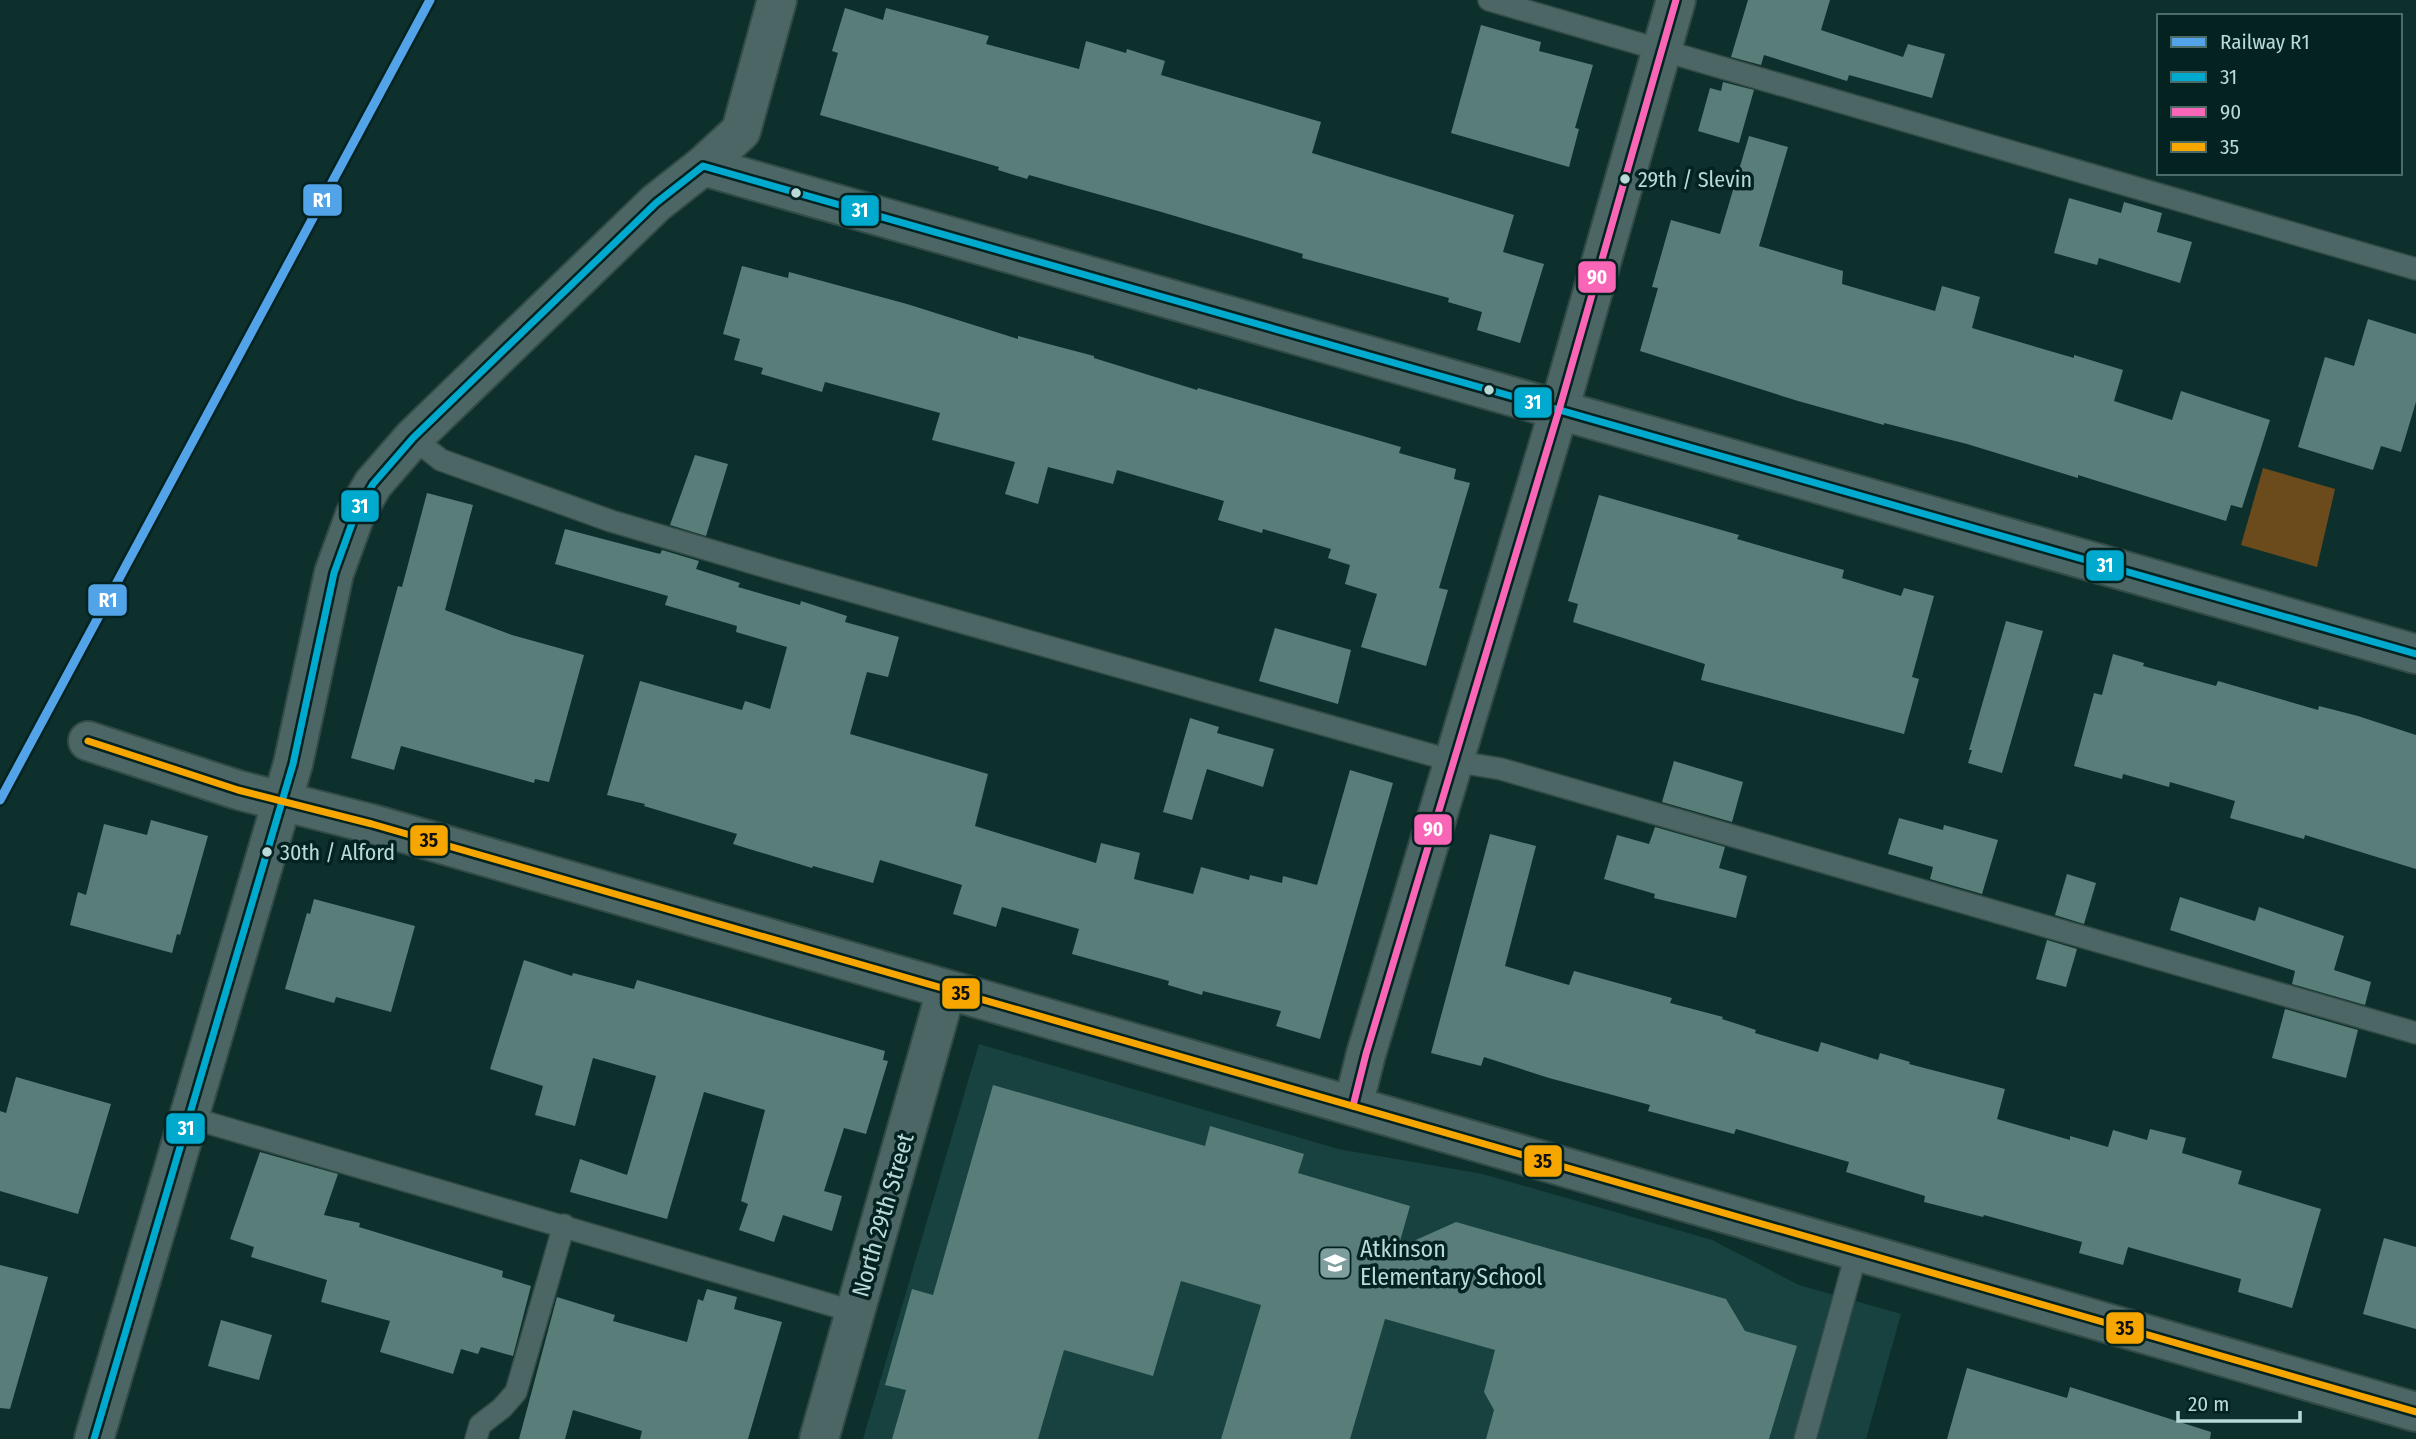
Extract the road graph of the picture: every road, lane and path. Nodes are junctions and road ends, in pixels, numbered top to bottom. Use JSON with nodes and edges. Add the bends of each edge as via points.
{"nodes":[{"id":1,"x":777,"y":0,"type":"edge"},
{"id":2,"x":1489,"y":0,"type":"edge"},
{"id":3,"x":1676,"y":0,"type":"edge"},
{"id":4,"x":1662,"y":50,"type":"junction"},
{"id":5,"x":703,"y":166,"type":"junction"},
{"id":6,"x":2416,"y":269,"type":"edge"},
{"id":7,"x":1559,"y":410,"type":"junction"},
{"id":8,"x":413,"y":438,"type":"junction"},
{"id":9,"x":2416,"y":654,"type":"edge"},
{"id":10,"x":88,"y":741,"type":"dead end"},
{"id":11,"x":1453,"y":761,"type":"junction"},
{"id":12,"x":281,"y":801,"type":"junction"},
{"id":13,"x":946,"y":991,"type":"junction"},
{"id":14,"x":2416,"y":1032,"type":"edge"},
{"id":15,"x":1353,"y":1106,"type":"junction"},
{"id":16,"x":188,"y":1117,"type":"junction"},
{"id":17,"x":564,"y":1225,"type":"junction"},
{"id":18,"x":1857,"y":1251,"type":"junction"},
{"id":19,"x":855,"y":1312,"type":"junction"},
{"id":20,"x":2416,"y":1412,"type":"edge"},
{"id":21,"x":94,"y":1439,"type":"edge"},
{"id":22,"x":476,"y":1439,"type":"edge"},
{"id":23,"x":819,"y":1439,"type":"edge"},
{"id":24,"x":1805,"y":1439,"type":"edge"}],
"edges":[{"from":1,"to":5,"type":"street","via":[[741,131]]},
{"from":2,"to":4,"type":"lane"},
{"from":3,"to":4,"type":"street"},
{"from":4,"to":6,"type":"lane"},
{"from":4,"to":7,"type":"street"},
{"from":5,"to":7,"type":"street"},
{"from":5,"to":8,"type":"street","via":[[656,203]]},
{"from":7,"to":9,"type":"street"},
{"from":7,"to":11,"type":"street"},
{"from":8,"to":11,"type":"lane","via":[[441,460],[611,521]]},
{"from":8,"to":12,"type":"street","via":[[373,484],[355,515],[334,573]]},
{"from":10,"to":12,"type":"street"},
{"from":11,"to":14,"type":"lane","via":[[1501,769]]},
{"from":11,"to":15,"type":"street"},
{"from":12,"to":13,"type":"street"},
{"from":12,"to":16,"type":"street"},
{"from":13,"to":15,"type":"street"},
{"from":13,"to":19,"type":"street","name":"North 29th Street"},
{"from":15,"to":18,"type":"street"},
{"from":16,"to":17,"type":"lane"},
{"from":16,"to":21,"type":"street"},
{"from":17,"to":19,"type":"lane"},
{"from":17,"to":22,"type":"lane","via":[[516,1392],[480,1424]]},
{"from":18,"to":20,"type":"street"},
{"from":18,"to":24,"type":"lane"},
{"from":19,"to":23,"type":"street","name":"North 29th Street"}]}
